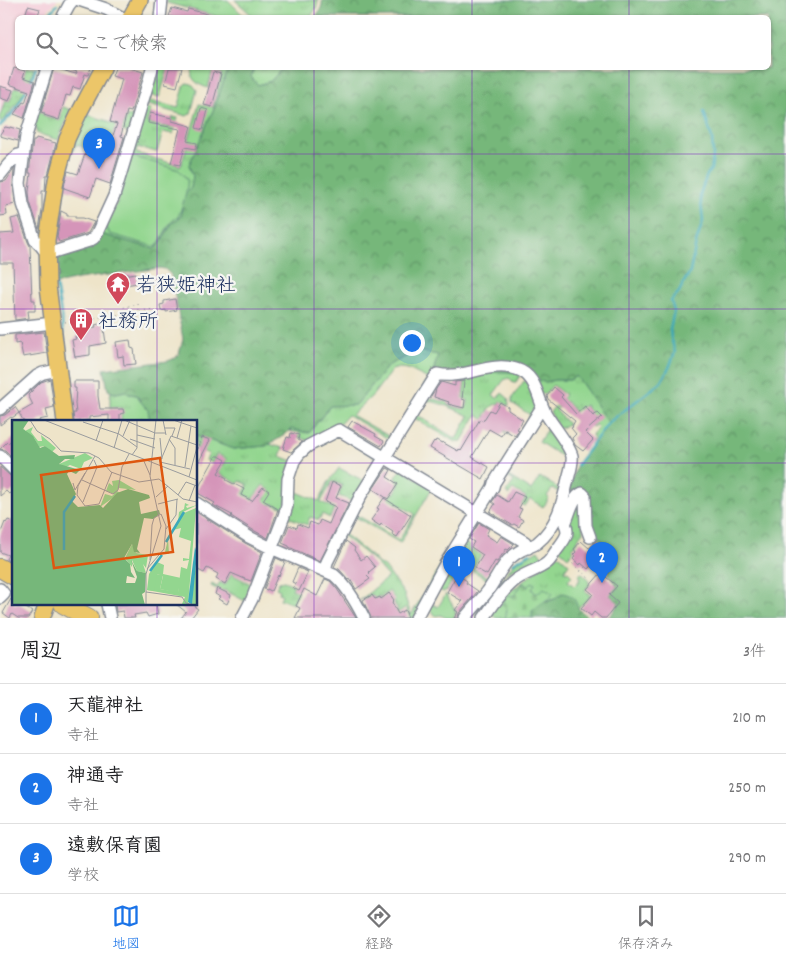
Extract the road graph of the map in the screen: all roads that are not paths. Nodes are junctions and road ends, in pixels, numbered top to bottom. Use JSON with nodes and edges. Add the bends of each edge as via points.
{"nodes":[{"id":1,"x":73,"y":0,"type":"edge"},
{"id":2,"x":78,"y":0,"type":"edge"},
{"id":3,"x":140,"y":0,"type":"edge"},
{"id":4,"x":162,"y":0,"type":"edge"},
{"id":5,"x":64,"y":15,"type":"edge"},
{"id":6,"x":117,"y":15,"type":"edge"},
{"id":7,"x":132,"y":15,"type":"edge"},
{"id":8,"x":160,"y":15,"type":"edge"},
{"id":9,"x":46,"y":70,"type":"edge"},
{"id":10,"x":102,"y":70,"type":"edge"},
{"id":11,"x":152,"y":70,"type":"edge"},
{"id":12,"x":23,"y":155,"type":"junction"},
{"id":13,"x":0,"y":175,"type":"edge"},
{"id":14,"x":47,"y":254,"type":"junction"},
{"id":15,"x":59,"y":322,"type":"junction"},
{"id":16,"x":0,"y":329,"type":"edge"},
{"id":17,"x":58,"y":370,"type":"junction"},
{"id":18,"x":542,"y":407,"type":"junction"},
{"id":19,"x":0,"y":409,"type":"edge"},
{"id":20,"x":65,"y":420,"type":"edge"},
{"id":21,"x":0,"y":456,"type":"edge"},
{"id":22,"x":385,"y":457,"type":"junction"},
{"id":23,"x":12,"y":468,"type":"edge"},
{"id":24,"x":198,"y":504,"type":"edge"},
{"id":25,"x":478,"y":512,"type":"junction"},
{"id":26,"x":560,"y":522,"type":"junction"},
{"id":27,"x":590,"y":537,"type":"dead end"},
{"id":28,"x":271,"y":548,"type":"junction"},
{"id":29,"x":528,"y":548,"type":"junction"},
{"id":30,"x":0,"y":568,"type":"edge"},
{"id":31,"x":325,"y":571,"type":"junction"},
{"id":32,"x":12,"y":575,"type":"edge"},
{"id":33,"x":0,"y":589,"type":"edge"},
{"id":34,"x":0,"y":598,"type":"edge"},
{"id":35,"x":46,"y":606,"type":"edge"},
{"id":36,"x":67,"y":606,"type":"edge"},
{"id":37,"x":42,"y":618,"type":"edge"},
{"id":38,"x":89,"y":618,"type":"edge"},
{"id":39,"x":242,"y":618,"type":"edge"},
{"id":40,"x":364,"y":618,"type":"edge"},
{"id":41,"x":416,"y":618,"type":"edge"},
{"id":42,"x":465,"y":618,"type":"edge"},
{"id":43,"x":484,"y":618,"type":"edge"}],
"edges":[{"from":1,"to":5,"type":"street"},
{"from":2,"to":6,"type":"street"},
{"from":3,"to":7,"type":"main road"},
{"from":4,"to":8,"type":"street"},
{"from":9,"to":12,"type":"street"},
{"from":10,"to":14,"type":"main road","via":[[73,125],[63,153]]},
{"from":11,"to":14,"type":"street","via":[[114,196],[98,233],[89,241]]},
{"from":12,"to":13,"type":"street","via":[[14,158]]},
{"from":12,"to":14,"type":"street","via":[[20,183],[23,204],[34,240]]},
{"from":14,"to":15,"type":"main road","via":[[48,286]]},
{"from":15,"to":16,"type":"street"},
{"from":15,"to":17,"type":"main road"},
{"from":17,"to":19,"type":"street","via":[[37,376]]},
{"from":17,"to":20,"type":"main road"},
{"from":18,"to":22,"type":"street","via":[[534,383],[519,370],[492,367],[450,375],[436,374]]},
{"from":18,"to":25,"type":"street"},
{"from":18,"to":26,"type":"street","via":[[572,455]]},
{"from":21,"to":23,"type":"street"},
{"from":22,"to":25,"type":"street"},
{"from":22,"to":28,"type":"street","via":[[339,430],[308,446],[298,454],[291,469],[287,506]]},
{"from":22,"to":31,"type":"street","via":[[361,495]]},
{"from":24,"to":28,"type":"street"},
{"from":25,"to":29,"type":"street","via":[[525,542]]},
{"from":25,"to":41,"type":"street"},
{"from":26,"to":27,"type":"street","via":[[582,493]]},
{"from":26,"to":29,"type":"street"},
{"from":26,"to":43,"type":"street","via":[[567,527],[566,540],[546,564],[508,587]]},
{"from":28,"to":31,"type":"street"},
{"from":28,"to":39,"type":"street"},
{"from":29,"to":42,"type":"street","via":[[514,554]]},
{"from":30,"to":32,"type":"highway"},
{"from":31,"to":40,"type":"street","via":[[338,578]]},
{"from":33,"to":34,"type":"street","via":[[4,594]]},
{"from":35,"to":37,"type":"main road"},
{"from":36,"to":38,"type":"highway"}]}
